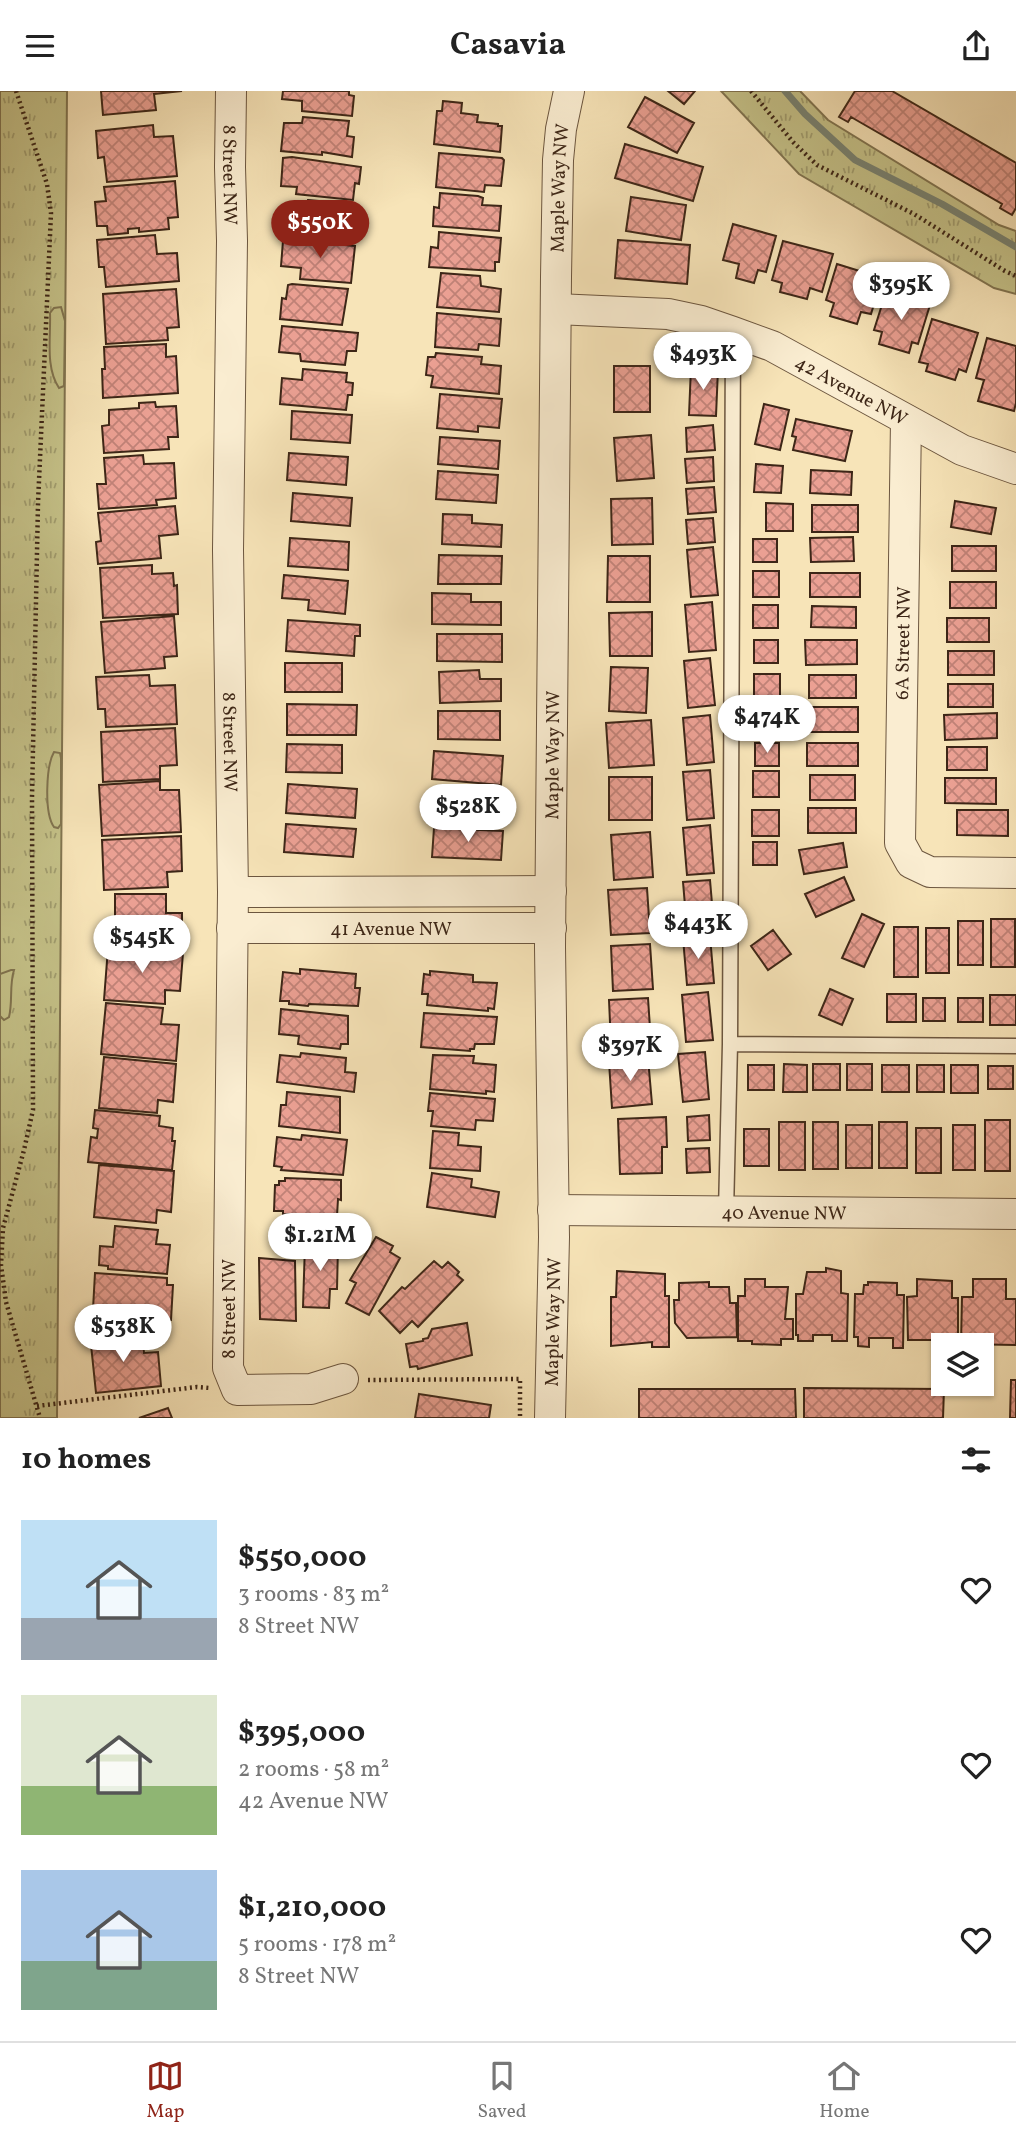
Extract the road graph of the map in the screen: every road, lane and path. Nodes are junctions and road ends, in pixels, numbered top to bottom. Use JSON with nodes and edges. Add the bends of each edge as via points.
{"nodes":[{"id":1,"x":16,"y":91,"type":"edge"},
{"id":2,"x":231,"y":91,"type":"edge"},
{"id":3,"x":751,"y":91,"type":"edge"},
{"id":4,"x":565,"y":92,"type":"edge"},
{"id":5,"x":1016,"y":276,"type":"edge"},
{"id":6,"x":556,"y":309,"type":"junction"},
{"id":7,"x":733,"y":332,"type":"junction"},
{"id":8,"x":906,"y":420,"type":"junction"},
{"id":9,"x":1016,"y":469,"type":"edge"},
{"id":10,"x":1016,"y":873,"type":"edge"},
{"id":11,"x":551,"y":891,"type":"junction"},
{"id":12,"x":233,"y":893,"type":"junction"},
{"id":13,"x":232,"y":928,"type":"junction"},
{"id":14,"x":551,"y":928,"type":"junction"},
{"id":15,"x":730,"y":1044,"type":"junction"},
{"id":16,"x":1016,"y":1046,"type":"edge"},
{"id":17,"x":553,"y":1210,"type":"junction"},
{"id":18,"x":726,"y":1212,"type":"junction"},
{"id":19,"x":1016,"y":1214,"type":"edge"},
{"id":20,"x":343,"y":1379,"type":"joint"},
{"id":21,"x":237,"y":1390,"type":"junction"},
{"id":22,"x":37,"y":1406,"type":"junction"},
{"id":23,"x":40,"y":1418,"type":"edge"},
{"id":24,"x":520,"y":1418,"type":"edge"},
{"id":25,"x":550,"y":1418,"type":"edge"}],
"edges":[{"from":1,"to":22,"type":"path","via":[[47,184],[51,213],[38,503],[33,1110],[3,1228],[1,1265],[6,1302]]},
{"from":2,"to":12,"type":"street","name":"8 Street NW","via":[[228,550]]},
{"from":3,"to":5,"type":"path","via":[[817,165],[915,214]]},
{"from":4,"to":6,"type":"street","name":"Maple Way NW","via":[[558,160]]},
{"from":6,"to":7,"type":"street","name":"42 Avenue NW","via":[[668,314]]},
{"from":6,"to":11,"type":"street","name":"Maple Way NW"},
{"from":7,"to":8,"type":"street","name":"42 Avenue NW","via":[[772,347]]},
{"from":7,"to":15,"type":"lane"},
{"from":8,"to":9,"type":"street","name":"42 Avenue NW","via":[[962,450]]},
{"from":8,"to":10,"type":"street","name":"6A Street NW","via":[[900,843],[911,863],[930,872]]},
{"from":11,"to":12,"type":"street","name":"41 Avenue NW"},
{"from":11,"to":14,"type":"street","name":"Maple Way NW"},
{"from":12,"to":13,"type":"street","name":"8 Street NW"},
{"from":13,"to":14,"type":"street","name":"41 Avenue NW"},
{"from":13,"to":21,"type":"street","name":"8 Street NW","via":[[227,1340],[228,1368]]},
{"from":14,"to":17,"type":"street","name":"Maple Way NW"},
{"from":15,"to":16,"type":"lane"},
{"from":15,"to":18,"type":"lane"},
{"from":17,"to":18,"type":"street","name":"40 Avenue NW"},
{"from":17,"to":25,"type":"street","name":"Maple Way NW"},
{"from":18,"to":19,"type":"street","name":"40 Avenue NW"},
{"from":20,"to":21,"type":"street","via":[[311,1389]]},
{"from":20,"to":24,"type":"path","via":[[520,1379]]},
{"from":21,"to":22,"type":"path","via":[[197,1387]]},
{"from":22,"to":23,"type":"path"}]}
